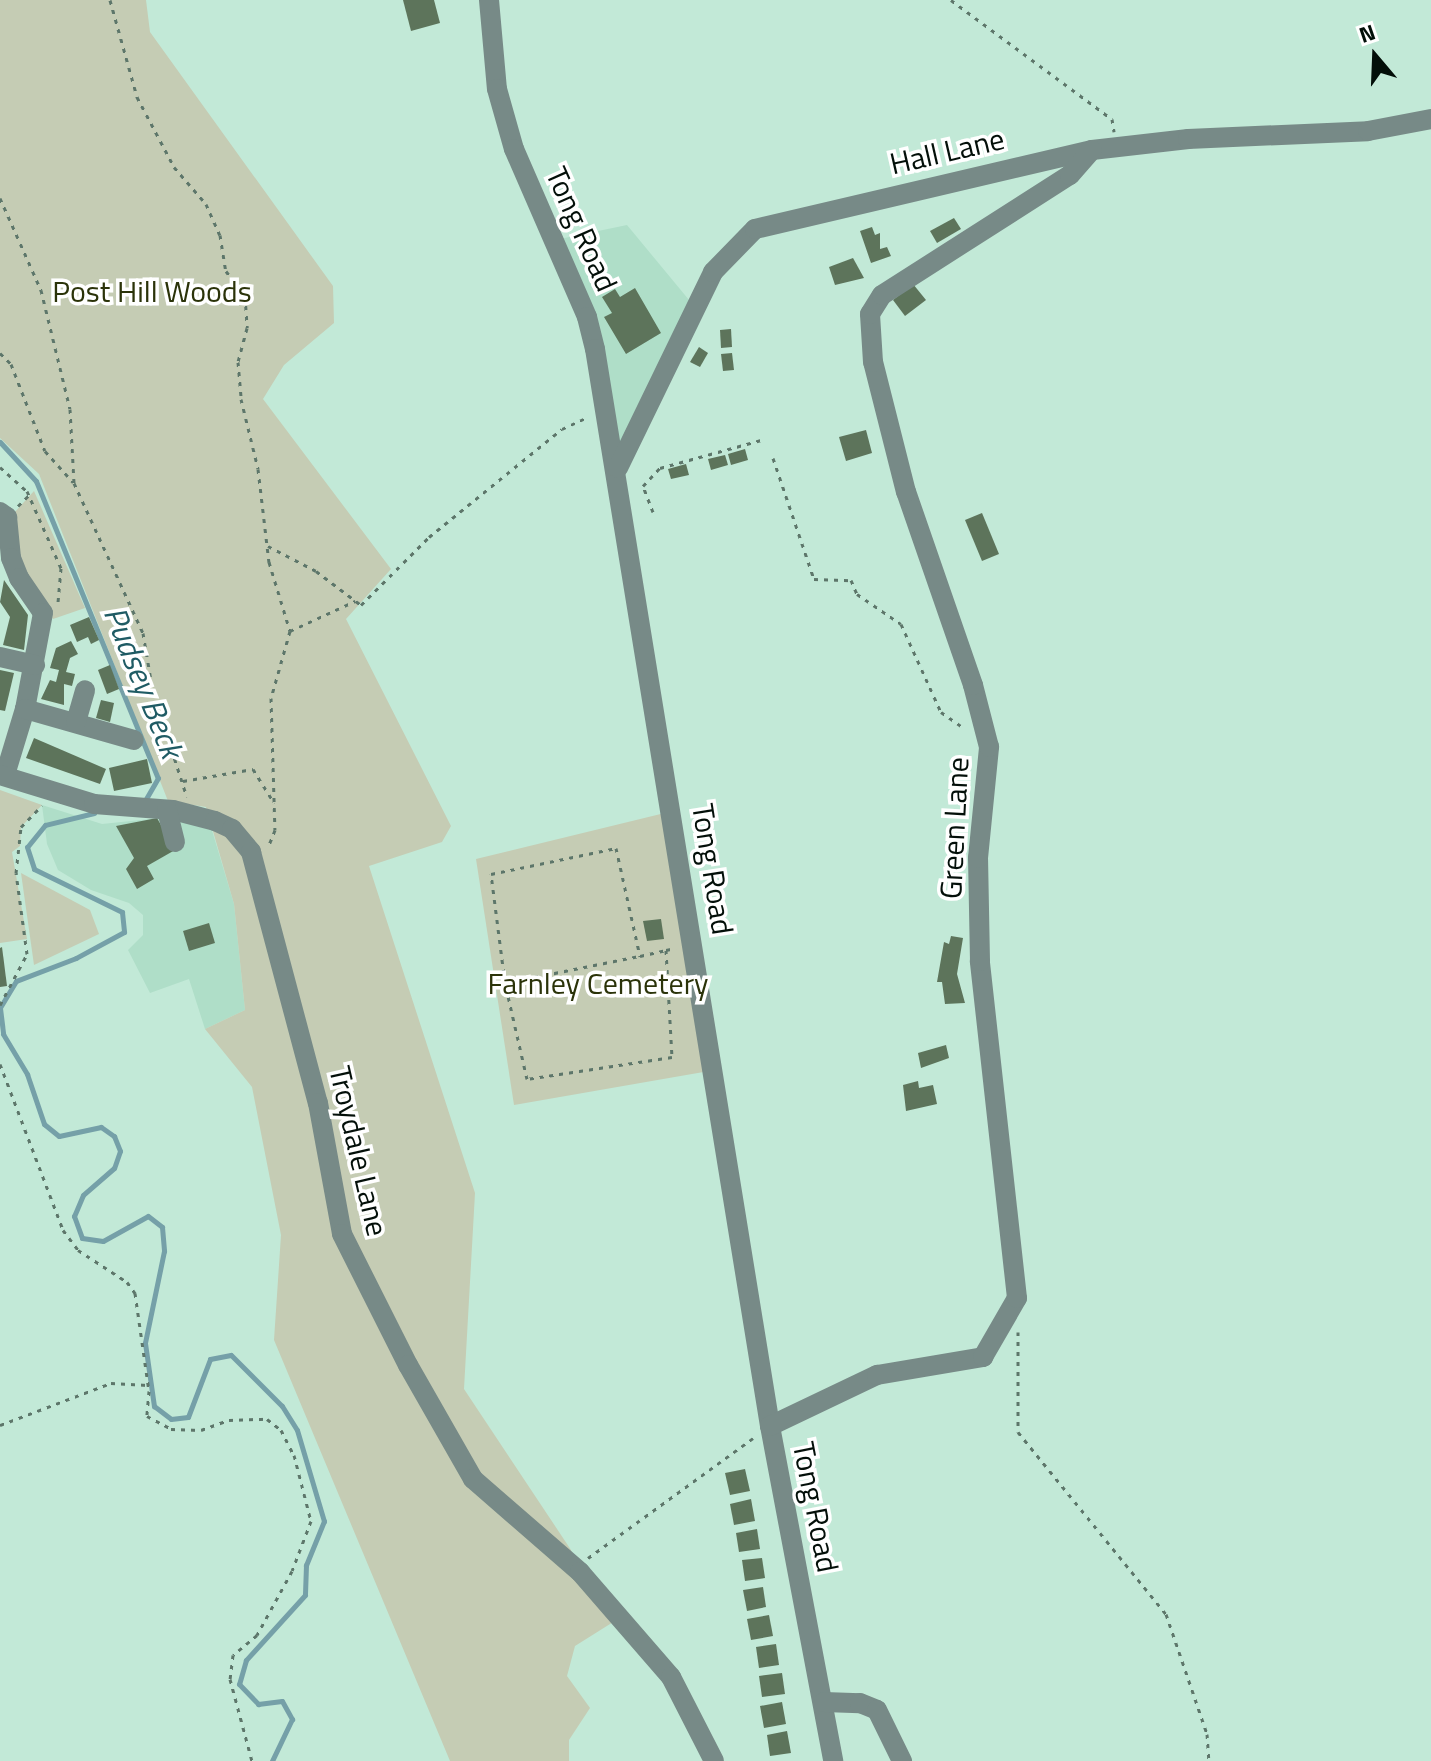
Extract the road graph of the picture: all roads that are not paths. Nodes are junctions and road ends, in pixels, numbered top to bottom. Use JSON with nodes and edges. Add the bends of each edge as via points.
{"nodes":[{"id":1,"x":489,"y":0,"type":"edge"},
{"id":2,"x":1431,"y":119,"type":"edge"},
{"id":3,"x":1092,"y":150,"type":"junction"},
{"id":4,"x":618,"y":468,"type":"junction"},
{"id":5,"x":0,"y":512,"type":"edge"},
{"id":6,"x":0,"y":657,"type":"edge"},
{"id":7,"x":35,"y":665,"type":"junction"},
{"id":8,"x":85,"y":690,"type":"dead end"},
{"id":9,"x":25,"y":709,"type":"junction"},
{"id":10,"x":76,"y":722,"type":"junction"},
{"id":11,"x":134,"y":740,"type":"dead end"},
{"id":12,"x":2,"y":775,"type":"edge"},
{"id":13,"x":162,"y":809,"type":"junction"},
{"id":14,"x":175,"y":842,"type":"dead end"},
{"id":15,"x":770,"y":1426,"type":"junction"},
{"id":16,"x":824,"y":1702,"type":"junction"},
{"id":17,"x":714,"y":1761,"type":"edge"},
{"id":18,"x":833,"y":1761,"type":"edge"},
{"id":19,"x":902,"y":1761,"type":"edge"}],
"edges":[{"from":1,"to":4,"type":"street","name":"Tong Road","via":[[497,89],[514,149],[587,317]]},
{"from":2,"to":3,"type":"street","name":"Hall Lane","via":[[1368,131]]},
{"from":3,"to":4,"type":"street","name":"Hall Lane","via":[[755,229],[713,272]]},
{"from":3,"to":15,"type":"street","name":"Green Lane","via":[[1070,175],[882,295],[870,314],[873,362],[906,492],[989,747],[978,858],[980,961],[1017,1298],[983,1357],[877,1375]]},
{"from":4,"to":15,"type":"street","name":"Tong Road"},
{"from":5,"to":7,"type":"street","via":[[7,517],[19,578],[43,613]]},
{"from":6,"to":7,"type":"street"},
{"from":7,"to":9,"type":"street"},
{"from":8,"to":10,"type":"street"},
{"from":9,"to":10,"type":"street"},
{"from":9,"to":12,"type":"street"},
{"from":10,"to":11,"type":"street"},
{"from":12,"to":13,"type":"street","name":"Troydale Lane","via":[[94,804]]},
{"from":13,"to":14,"type":"street"},
{"from":13,"to":17,"type":"street","name":"Troydale Lane","via":[[232,829],[251,852],[318,1103],[342,1234],[473,1479],[575,1567],[671,1677]]},
{"from":15,"to":16,"type":"street","name":"Tong Road"},
{"from":16,"to":18,"type":"street","name":"Tong Road"},
{"from":16,"to":19,"type":"street","via":[[860,1703],[877,1710]]}]}
